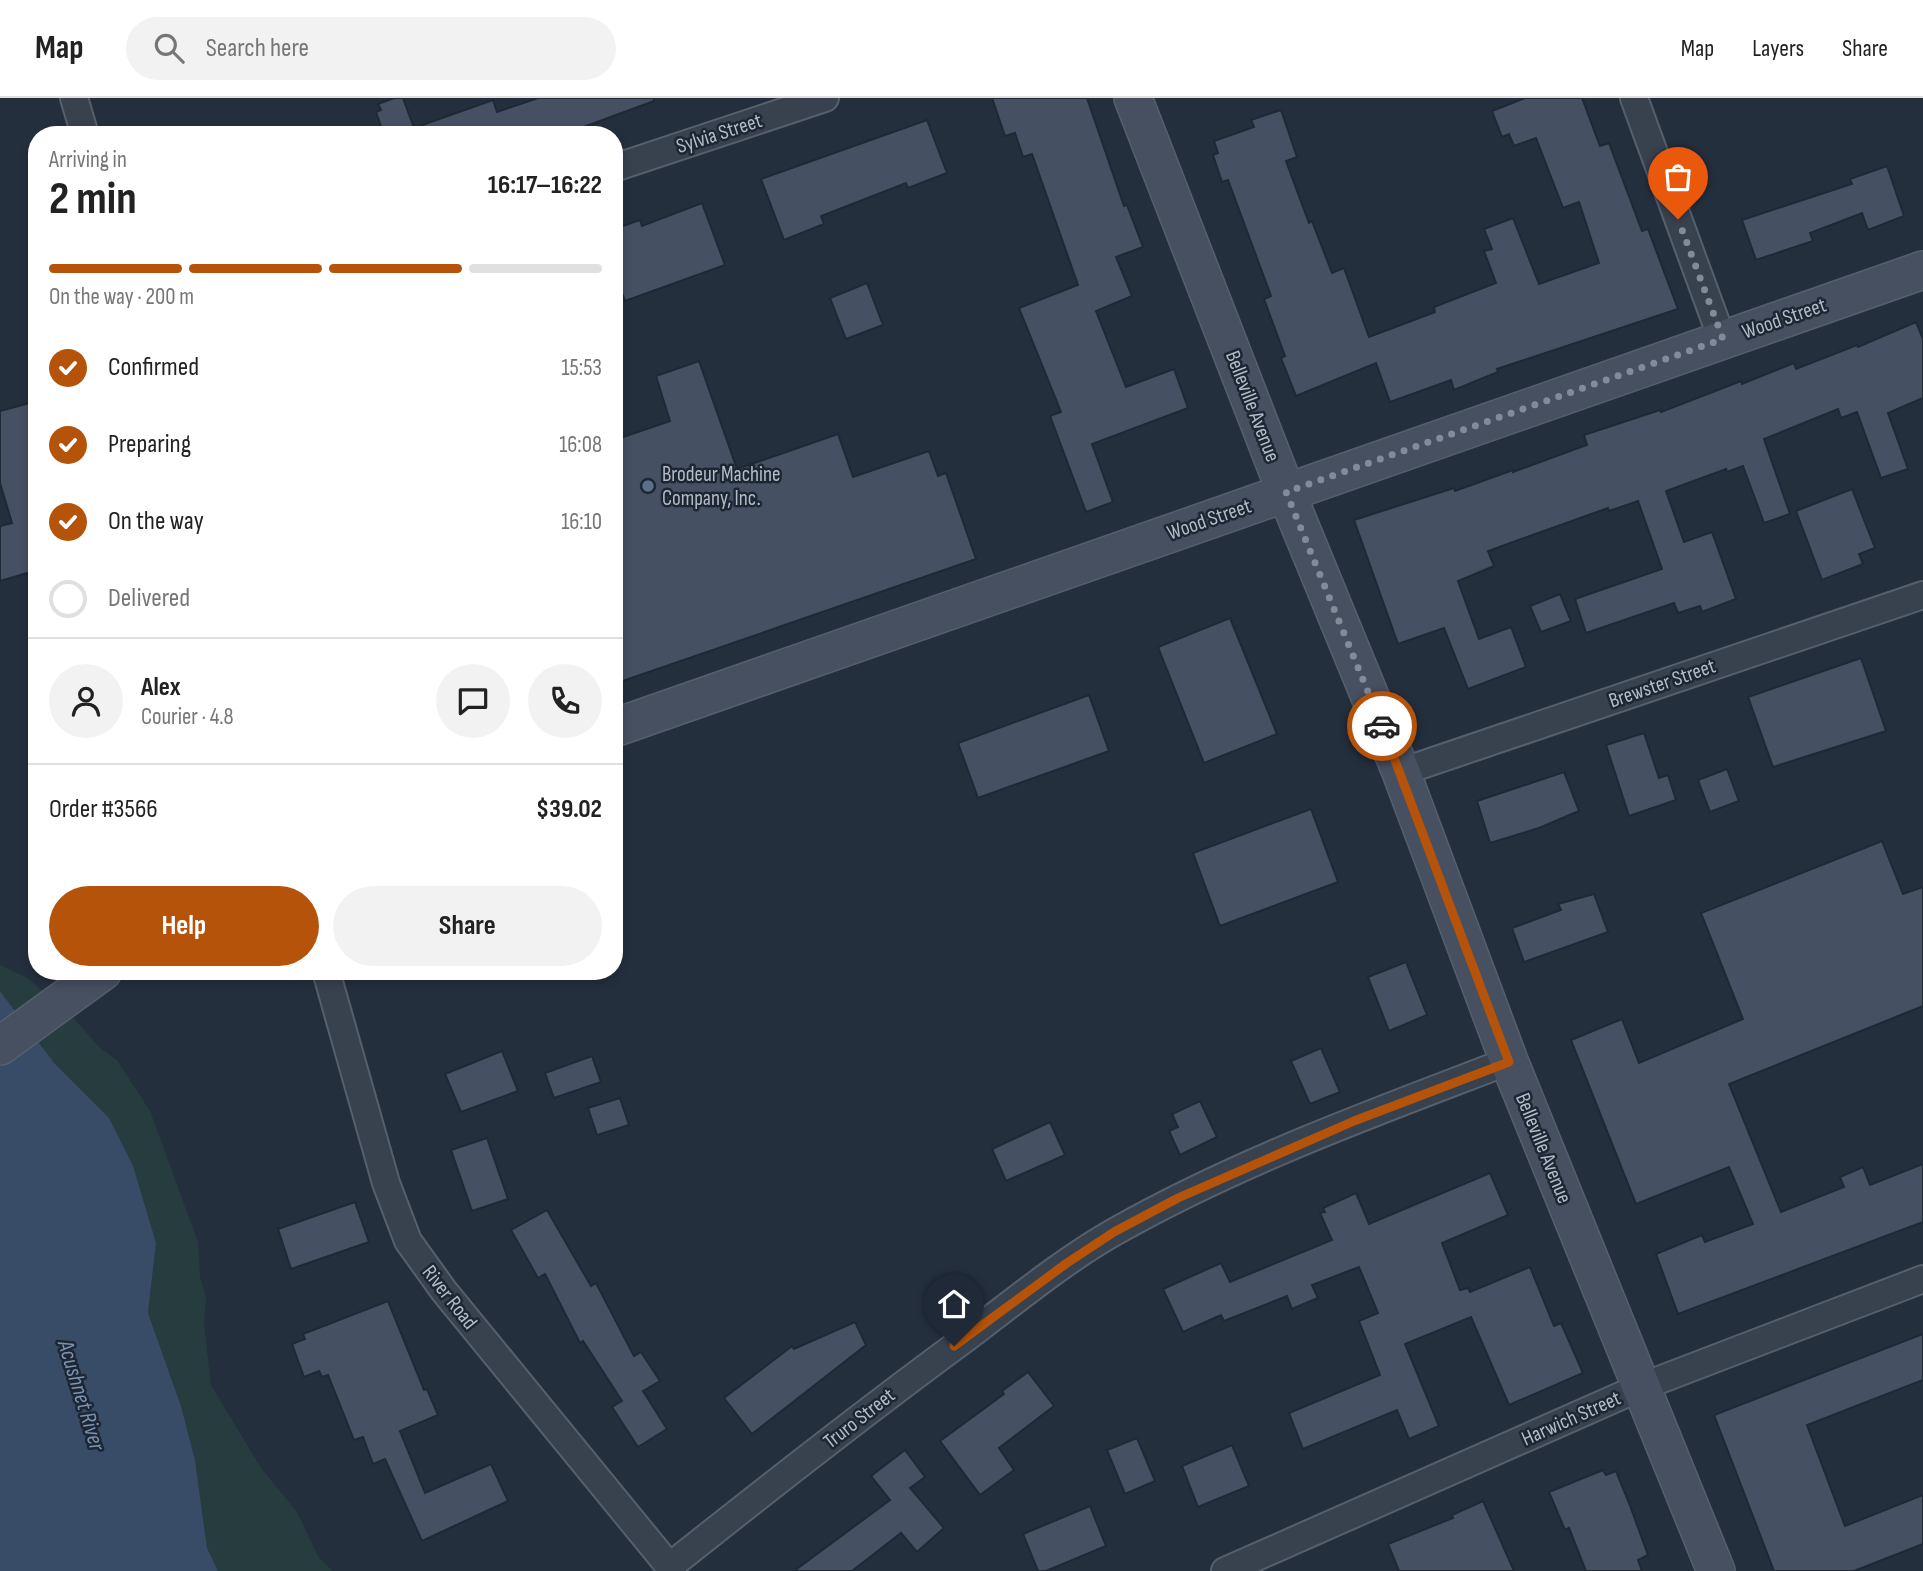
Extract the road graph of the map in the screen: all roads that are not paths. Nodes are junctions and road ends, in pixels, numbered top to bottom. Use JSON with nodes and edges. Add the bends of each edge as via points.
{"nodes":[{"id":1,"x":74,"y":98,"type":"edge"},
{"id":2,"x":825,"y":98,"type":"edge"},
{"id":3,"x":1133,"y":98,"type":"edge"},
{"id":4,"x":1634,"y":98,"type":"edge"},
{"id":5,"x":82,"y":126,"type":"edge"},
{"id":6,"x":623,"y":165,"type":"edge"},
{"id":7,"x":1923,"y":270,"type":"edge"},
{"id":8,"x":1723,"y":339,"type":"junction"},
{"id":9,"x":1286,"y":492,"type":"junction"},
{"id":10,"x":1923,"y":595,"type":"edge"},
{"id":11,"x":623,"y":725,"type":"edge"},
{"id":12,"x":1401,"y":772,"type":"junction"},
{"id":13,"x":91,"y":980,"type":"edge"},
{"id":14,"x":329,"y":980,"type":"edge"},
{"id":15,"x":0,"y":1046,"type":"edge"},
{"id":16,"x":1509,"y":1062,"type":"junction"},
{"id":17,"x":1923,"y":1279,"type":"edge"},
{"id":18,"x":1641,"y":1387,"type":"junction"},
{"id":19,"x":671,"y":1569,"type":"edge"},
{"id":20,"x":1225,"y":1571,"type":"edge"},
{"id":21,"x":1716,"y":1571,"type":"edge"}],
"edges":[{"from":1,"to":5,"type":"street"},
{"from":2,"to":6,"type":"street","name":"Sylvia Street"},
{"from":3,"to":9,"type":"main road","name":"Belleville Avenue"},
{"from":4,"to":8,"type":"street"},
{"from":7,"to":8,"type":"main road","name":"Wood Street"},
{"from":8,"to":9,"type":"main road","name":"Wood Street"},
{"from":9,"to":11,"type":"main road","name":"Wood Street"},
{"from":9,"to":12,"type":"main road","name":"Belleville Avenue"},
{"from":10,"to":12,"type":"street","name":"Brewster Street"},
{"from":12,"to":16,"type":"main road","name":"Belleville Avenue"},
{"from":13,"to":15,"type":"main road"},
{"from":14,"to":19,"type":"street","name":"River Road","via":[[386,1183],[408,1241],[444,1292]]},
{"from":16,"to":18,"type":"main road","name":"Belleville Avenue"},
{"from":16,"to":19,"type":"street","name":"Truro Street","via":[[1244,1168],[1114,1232],[880,1402]]},
{"from":17,"to":18,"type":"street","name":"Harwich Street"},
{"from":18,"to":20,"type":"street","name":"Harwich Street"},
{"from":18,"to":21,"type":"main road","name":"Belleville Avenue"}]}
